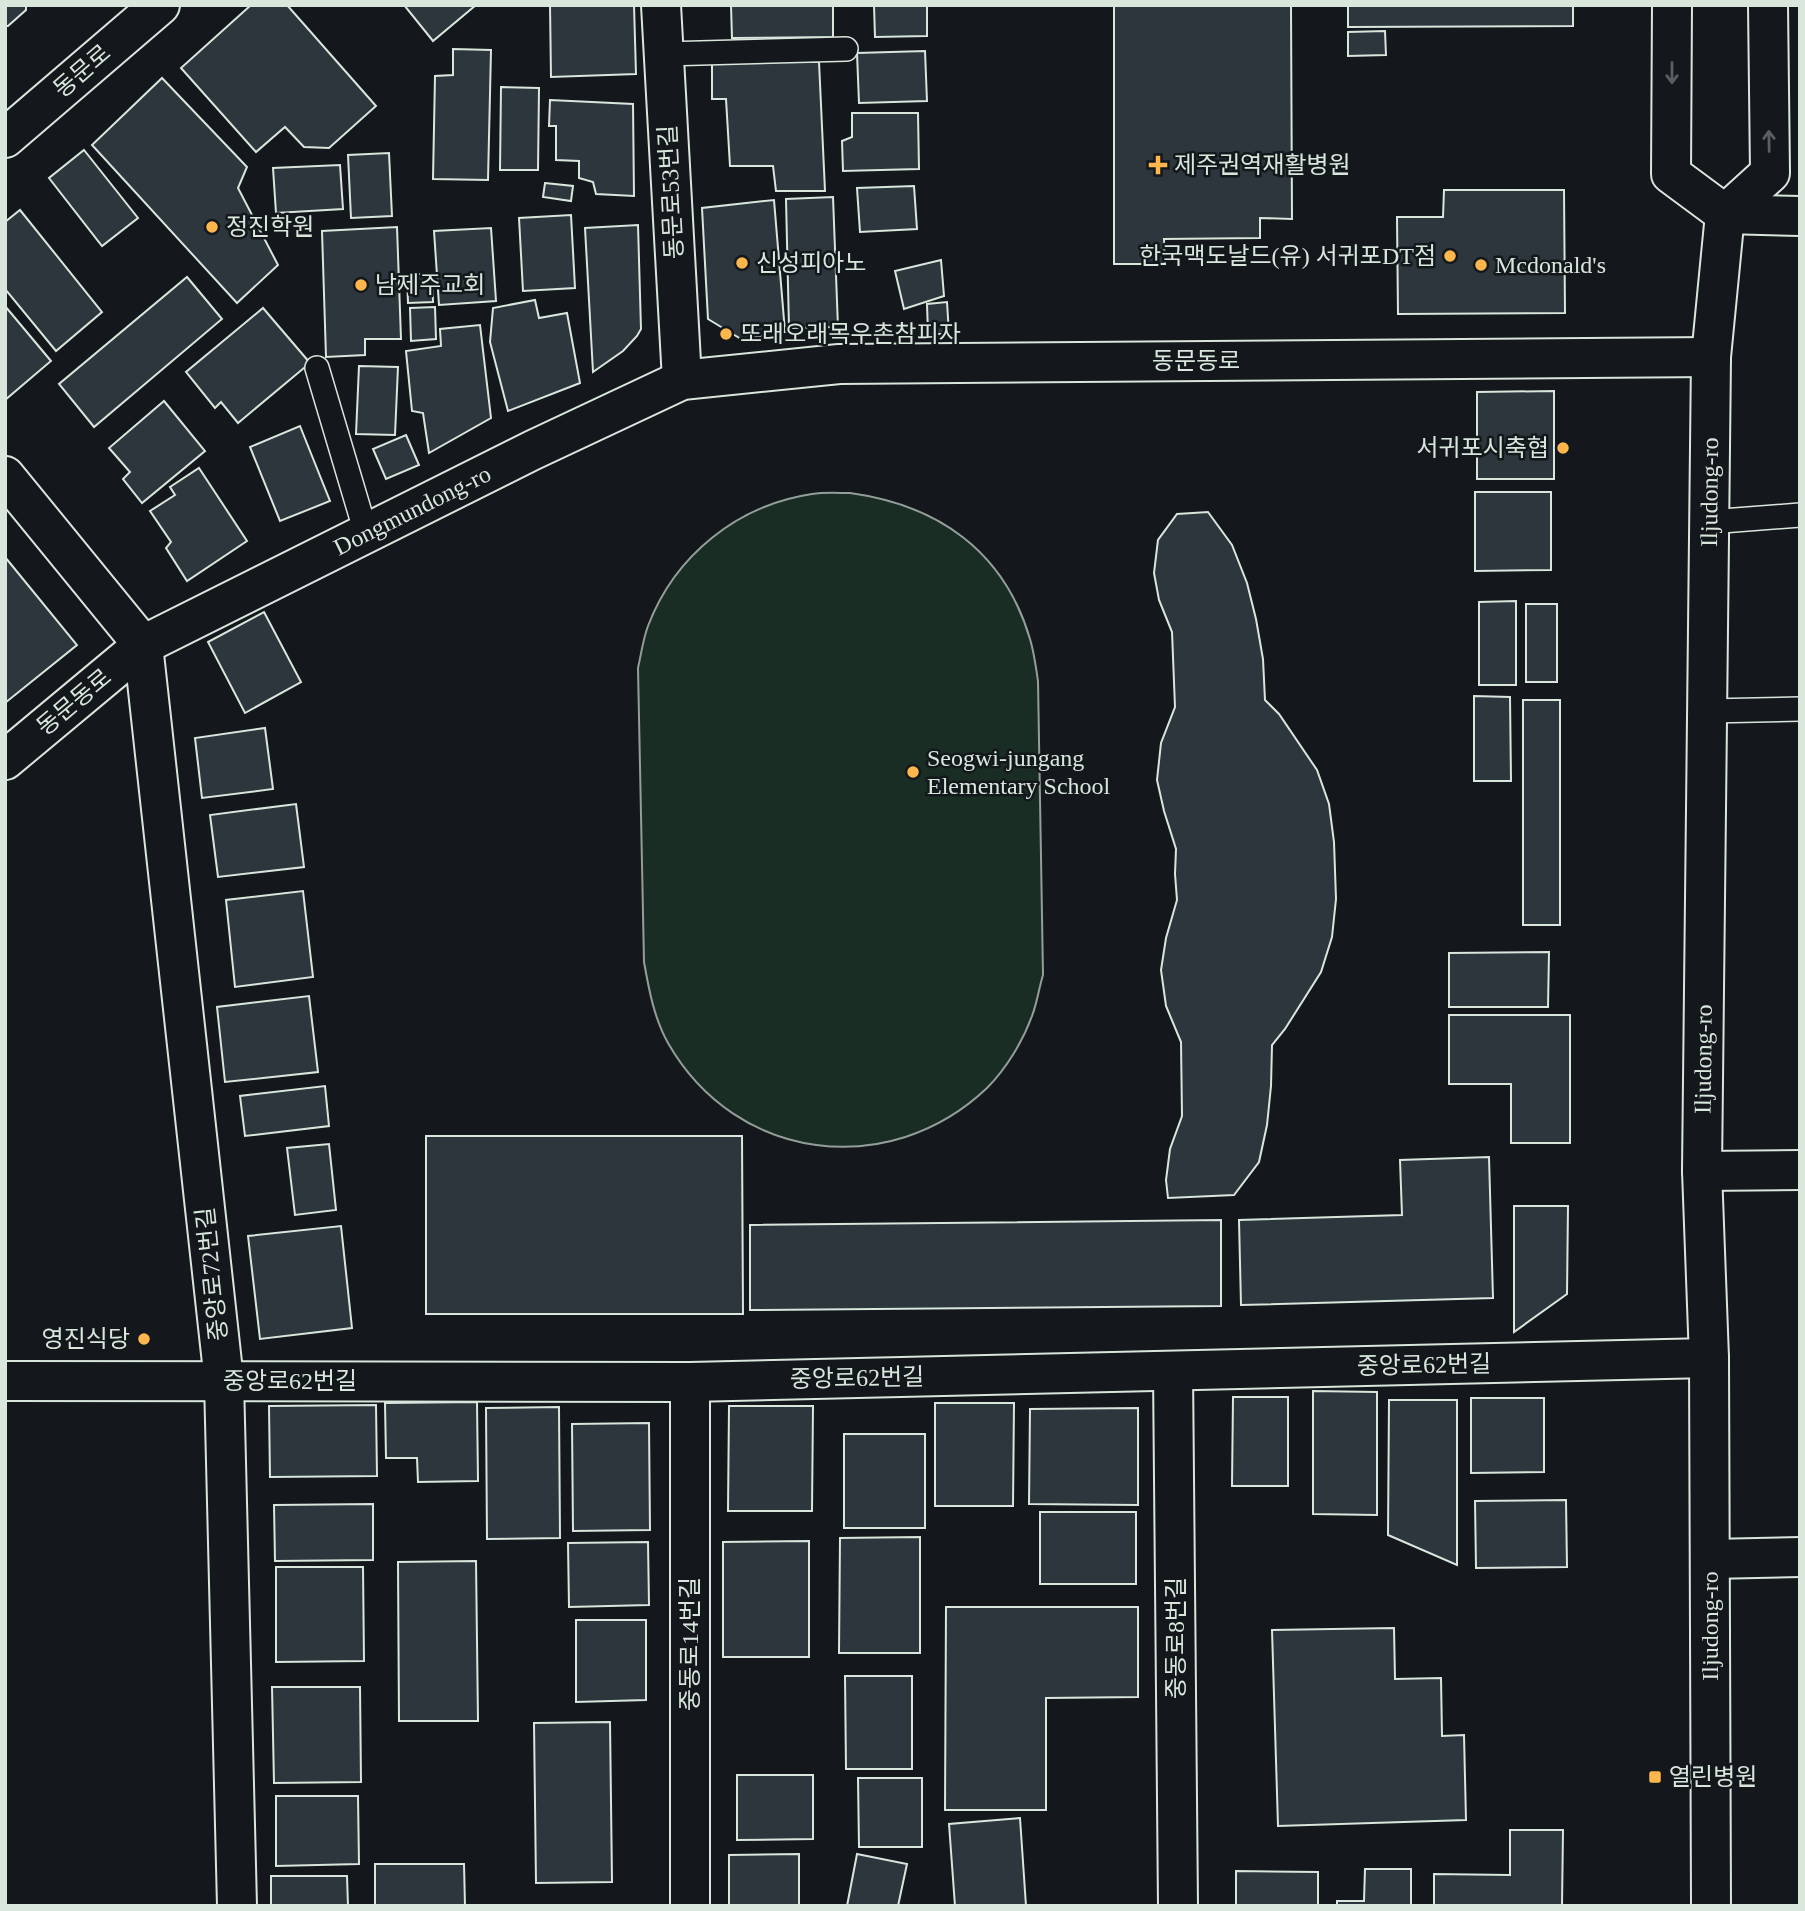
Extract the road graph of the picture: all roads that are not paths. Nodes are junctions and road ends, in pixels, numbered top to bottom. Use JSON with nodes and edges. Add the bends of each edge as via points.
{"nodes":[{"id":1,"x":159,"y":5,"type":"edge"},
{"id":2,"x":661,"y":5,"type":"edge"},
{"id":3,"x":1672,"y":5,"type":"edge"},
{"id":4,"x":1768,"y":5,"type":"edge"},
{"id":5,"x":846,"y":49,"type":"dead end"},
{"id":6,"x":664,"y":54,"type":"junction"},
{"id":7,"x":5,"y":138,"type":"edge"},
{"id":8,"x":1725,"y":214,"type":"junction"},
{"id":9,"x":1800,"y":216,"type":"edge"},
{"id":10,"x":1711,"y":357,"type":"junction"},
{"id":11,"x":317,"y":368,"type":"dead end"},
{"id":12,"x":682,"y":380,"type":"junction"},
{"id":13,"x":5,"y":477,"type":"edge"},
{"id":14,"x":1800,"y":515,"type":"edge"},
{"id":15,"x":1709,"y":522,"type":"junction"},
{"id":16,"x":366,"y":533,"type":"junction"},
{"id":17,"x":143,"y":645,"type":"junction"},
{"id":18,"x":1800,"y":709,"type":"edge"},
{"id":19,"x":1708,"y":711,"type":"junction"},
{"id":20,"x":5,"y":760,"type":"edge"},
{"id":21,"x":1800,"y":1170,"type":"edge"},
{"id":22,"x":1702,"y":1171,"type":"junction"},
{"id":23,"x":1709,"y":1358,"type":"junction"},
{"id":24,"x":1174,"y":1371,"type":"junction"},
{"id":25,"x":5,"y":1381,"type":"edge"},
{"id":26,"x":224,"y":1381,"type":"junction"},
{"id":27,"x":690,"y":1382,"type":"junction"},
{"id":28,"x":1800,"y":1557,"type":"edge"},
{"id":29,"x":1710,"y":1559,"type":"junction"},
{"id":30,"x":237,"y":1906,"type":"edge"},
{"id":31,"x":690,"y":1906,"type":"edge"},
{"id":32,"x":1178,"y":1906,"type":"edge"},
{"id":33,"x":1711,"y":1906,"type":"edge"}],
"edges":[{"from":1,"to":7,"type":"street","name":"동문로"},
{"from":2,"to":6,"type":"street","name":"동문로53번길"},
{"from":3,"to":8,"type":"street","one_way":true,"via":[[1671,174]]},
{"from":8,"to":4,"type":"street","one_way":true,"via":[[1770,173]]},
{"from":5,"to":6,"type":"lane"},
{"from":6,"to":12,"type":"street","name":"동문로53번길"},
{"from":8,"to":9,"type":"street"},
{"from":8,"to":10,"type":"street","name":"Iljudong-ro"},
{"from":10,"to":12,"type":"street","name":"동문동로","via":[[839,364]]},
{"from":10,"to":15,"type":"street","name":"Iljudong-ro"},
{"from":11,"to":16,"type":"lane"},
{"from":12,"to":16,"type":"street","name":"Dongmundong-ro"},
{"from":13,"to":17,"type":"street"},
{"from":14,"to":15,"type":"lane"},
{"from":15,"to":19,"type":"street","name":"Iljudong-ro"},
{"from":16,"to":17,"type":"street","name":"Dongmundong-ro"},
{"from":17,"to":20,"type":"street","name":"동문동로"},
{"from":17,"to":26,"type":"street","name":"중앙로72번길"},
{"from":18,"to":19,"type":"lane"},
{"from":19,"to":22,"type":"street","name":"Iljudong-ro"},
{"from":21,"to":22,"type":"street"},
{"from":22,"to":23,"type":"street","name":"Iljudong-ro"},
{"from":23,"to":24,"type":"street","name":"중앙로62번길"},
{"from":23,"to":29,"type":"street","name":"Iljudong-ro"},
{"from":24,"to":27,"type":"street","name":"중앙로62번길"},
{"from":24,"to":32,"type":"street","name":"중동로8번길"},
{"from":25,"to":26,"type":"street","name":"중앙로62번길"},
{"from":26,"to":27,"type":"street","name":"중앙로62번길"},
{"from":26,"to":30,"type":"street","name":"중앙로72번길"},
{"from":27,"to":31,"type":"street","name":"중동로14번길"},
{"from":28,"to":29,"type":"street"},
{"from":29,"to":33,"type":"street","name":"Iljudong-ro"}]}
